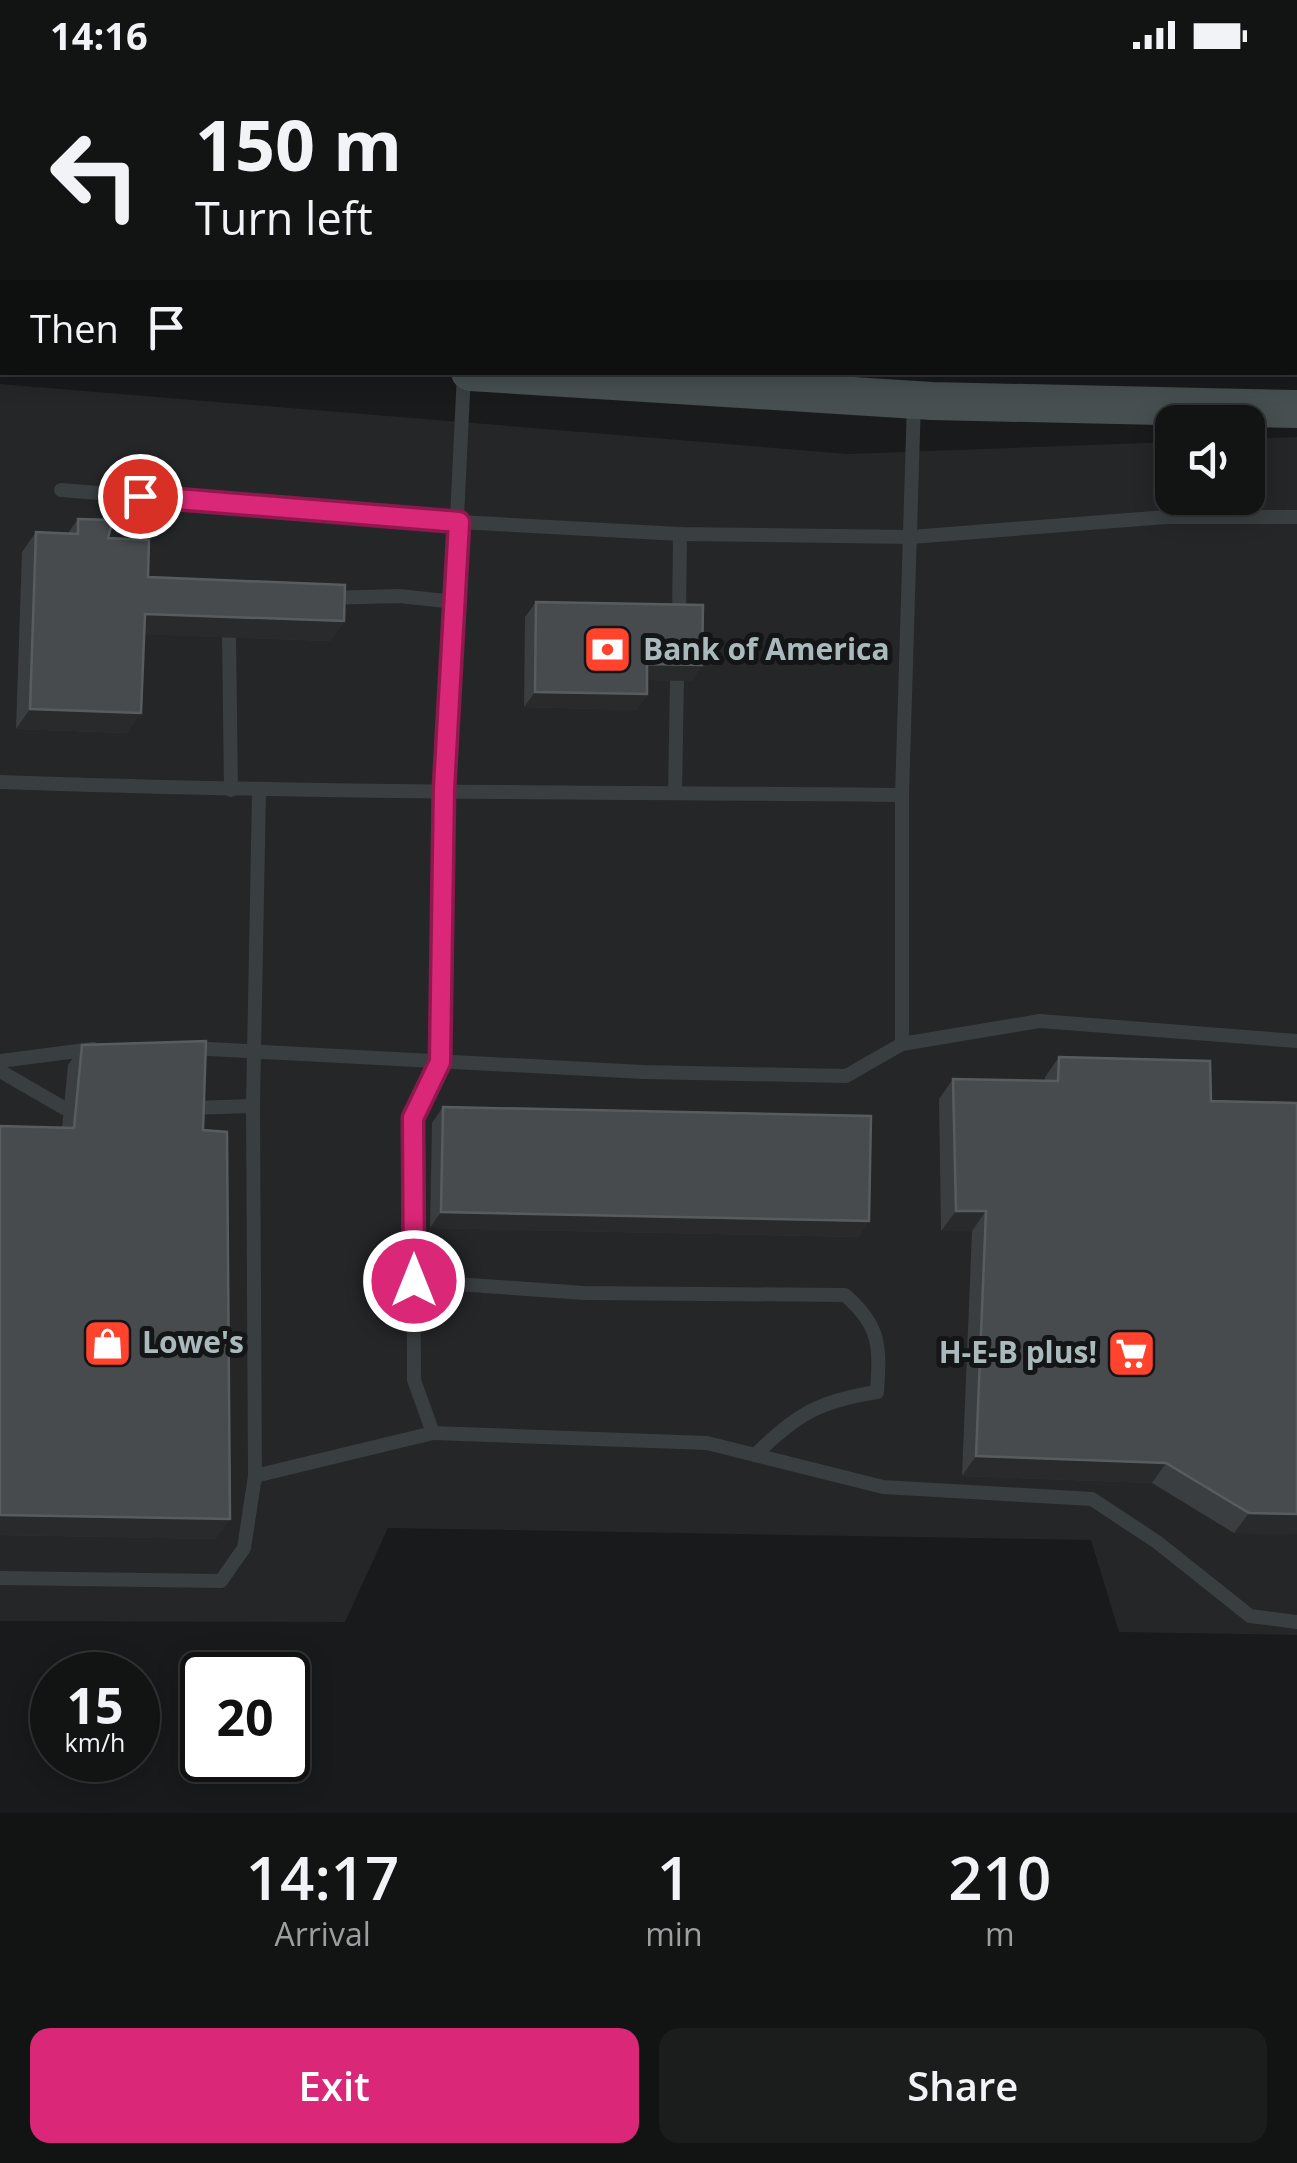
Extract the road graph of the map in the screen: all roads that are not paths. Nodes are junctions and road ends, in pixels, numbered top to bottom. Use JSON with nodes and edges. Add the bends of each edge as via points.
{"nodes":[{"id":1,"x":467,"y":375,"type":"edge"},
{"id":2,"x":515,"y":375,"type":"edge"},
{"id":3,"x":914,"y":400,"type":"junction"},
{"id":4,"x":1297,"y":401,"type":"edge"},
{"id":5,"x":1155,"y":407,"type":"edge"},
{"id":6,"x":1265,"y":407,"type":"edge"},
{"id":7,"x":1297,"y":409,"type":"edge"},
{"id":8,"x":1265,"y":410,"type":"edge"},
{"id":9,"x":61,"y":490,"type":"dead end"},
{"id":10,"x":1297,"y":517,"type":"edge"},
{"id":11,"x":459,"y":522,"type":"junction"},
{"id":12,"x":680,"y":534,"type":"junction"},
{"id":13,"x":911,"y":537,"type":"junction"},
{"id":14,"x":320,"y":599,"type":"edge"},
{"id":15,"x":454,"y":602,"type":"junction"},
{"id":16,"x":678,"y":621,"type":"edge"},
{"id":17,"x":229,"y":637,"type":"edge"},
{"id":18,"x":677,"y":680,"type":"edge"},
{"id":19,"x":0,"y":782,"type":"edge"},
{"id":20,"x":444,"y":788,"type":"junction"},
{"id":21,"x":230,"y":790,"type":"junction"},
{"id":22,"x":258,"y":792,"type":"junction"},
{"id":23,"x":675,"y":792,"type":"junction"},
{"id":24,"x":902,"y":796,"type":"junction"},
{"id":25,"x":1297,"y":1040,"type":"edge"},
{"id":26,"x":902,"y":1044,"type":"junction"},
{"id":27,"x":168,"y":1047,"type":"edge"},
{"id":28,"x":113,"y":1048,"type":"edge"},
{"id":29,"x":255,"y":1049,"type":"junction"},
{"id":30,"x":0,"y":1061,"type":"edge"},
{"id":31,"x":440,"y":1062,"type":"junction"},
{"id":32,"x":0,"y":1072,"type":"edge"},
{"id":33,"x":253,"y":1106,"type":"junction"},
{"id":34,"x":64,"y":1108,"type":"dead end"},
{"id":35,"x":190,"y":1108,"type":"edge"},
{"id":36,"x":414,"y":1281,"type":"junction"},
{"id":37,"x":434,"y":1434,"type":"junction"},
{"id":38,"x":756,"y":1455,"type":"junction"},
{"id":39,"x":255,"y":1476,"type":"junction"},
{"id":40,"x":0,"y":1578,"type":"edge"},
{"id":41,"x":1297,"y":1622,"type":"edge"}],
"edges":[{"from":1,"to":11,"type":"lane"},
{"from":2,"to":3,"type":"main road"},
{"from":3,"to":5,"type":"main road"},
{"from":3,"to":13,"type":"lane"},
{"from":4,"to":6,"type":"main road"},
{"from":7,"to":8,"type":"main road"},
{"from":9,"to":11,"type":"lane"},
{"from":10,"to":13,"type":"lane","via":[[1166,517]]},
{"from":11,"to":12,"type":"lane"},
{"from":11,"to":15,"type":"lane"},
{"from":12,"to":13,"type":"lane"},
{"from":12,"to":16,"type":"lane"},
{"from":13,"to":24,"type":"lane"},
{"from":14,"to":15,"type":"lane"},
{"from":15,"to":20,"type":"lane"},
{"from":17,"to":21,"type":"lane"},
{"from":18,"to":23,"type":"lane"},
{"from":19,"to":21,"type":"lane"},
{"from":20,"to":22,"type":"lane"},
{"from":20,"to":23,"type":"lane"},
{"from":20,"to":31,"type":"lane"},
{"from":21,"to":22,"type":"lane"},
{"from":22,"to":29,"type":"lane"},
{"from":23,"to":24,"type":"lane"},
{"from":24,"to":26,"type":"lane"},
{"from":25,"to":26,"type":"lane","via":[[1040,1021]]},
{"from":26,"to":31,"type":"lane","via":[[846,1076]]},
{"from":27,"to":29,"type":"lane"},
{"from":28,"to":30,"type":"lane"},
{"from":29,"to":31,"type":"lane"},
{"from":29,"to":33,"type":"lane"},
{"from":31,"to":36,"type":"lane","via":[[413,1118]]},
{"from":32,"to":34,"type":"lane"},
{"from":33,"to":35,"type":"lane"},
{"from":33,"to":39,"type":"lane"},
{"from":36,"to":37,"type":"lane","via":[[414,1380]]},
{"from":36,"to":38,"type":"lane","via":[[584,1294],[844,1296],[868,1316],[874,1332],[878,1392],[830,1399],[792,1420]]},
{"from":37,"to":38,"type":"lane","via":[[707,1443]]},
{"from":37,"to":39,"type":"lane"},
{"from":38,"to":41,"type":"lane","via":[[883,1487],[1092,1500],[1250,1616]]},
{"from":39,"to":40,"type":"lane","via":[[244,1548],[221,1582]]}]}
